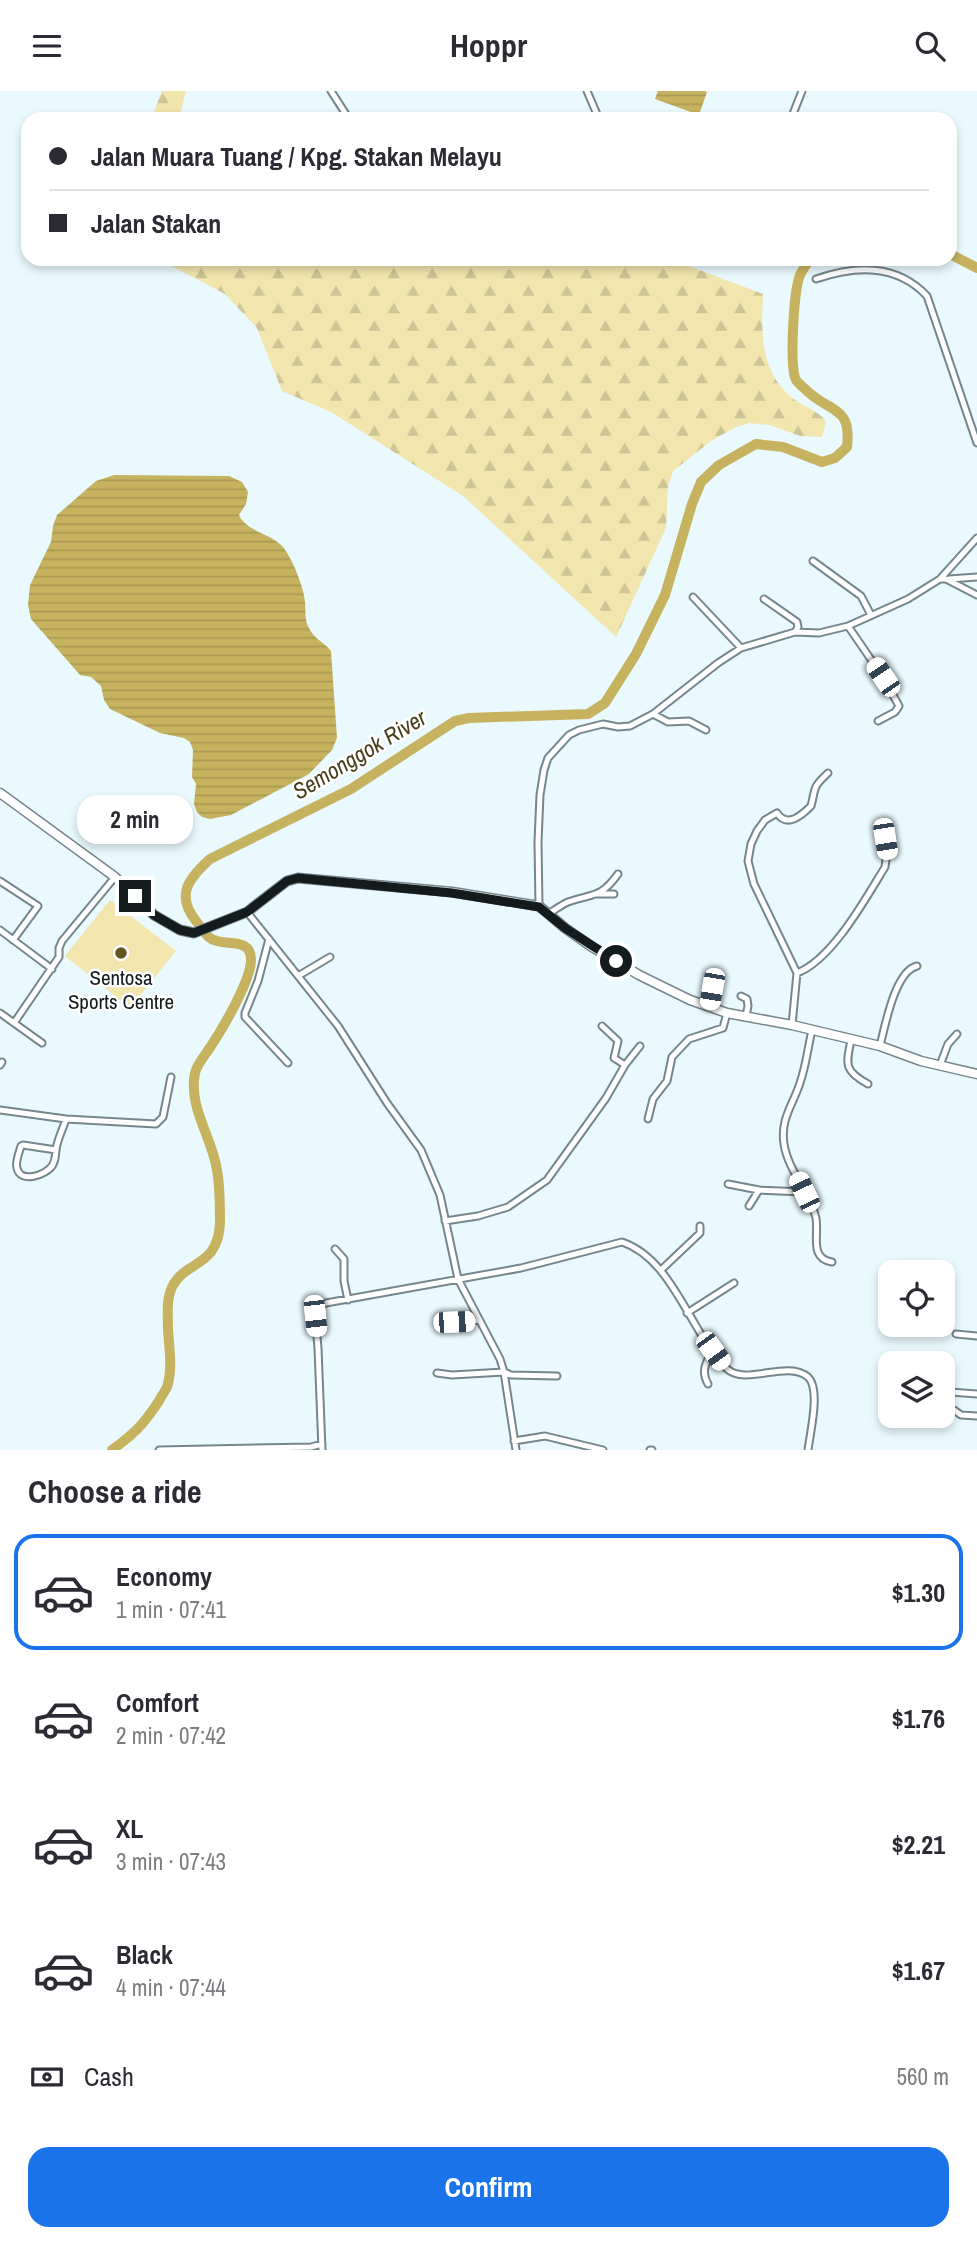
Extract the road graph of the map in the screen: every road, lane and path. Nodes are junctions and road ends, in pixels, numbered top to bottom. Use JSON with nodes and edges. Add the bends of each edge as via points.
{"nodes":[{"id":1,"x":331,"y":91,"type":"edge"},
{"id":2,"x":587,"y":91,"type":"edge"},
{"id":3,"x":802,"y":91,"type":"edge"},
{"id":4,"x":344,"y":112,"type":"edge"},
{"id":5,"x":596,"y":112,"type":"edge"},
{"id":6,"x":793,"y":112,"type":"edge"},
{"id":7,"x":816,"y":279,"type":"dead end"},
{"id":8,"x":977,"y":443,"type":"edge"},
{"id":9,"x":977,"y":538,"type":"edge"},
{"id":10,"x":813,"y":561,"type":"dead end"},
{"id":11,"x":977,"y":577,"type":"edge"},
{"id":12,"x":943,"y":579,"type":"junction"},
{"id":13,"x":977,"y":595,"type":"edge"},
{"id":14,"x":693,"y":597,"type":"dead end"},
{"id":15,"x":764,"y":599,"type":"dead end"},
{"id":16,"x":871,"y":615,"type":"junction"},
{"id":17,"x":848,"y":626,"type":"junction"},
{"id":18,"x":795,"y":632,"type":"junction"},
{"id":19,"x":741,"y":648,"type":"junction"},
{"id":20,"x":653,"y":714,"type":"junction"},
{"id":21,"x":878,"y":721,"type":"dead end"},
{"id":22,"x":706,"y":730,"type":"dead end"},
{"id":23,"x":828,"y":773,"type":"dead end"},
{"id":24,"x":0,"y":793,"type":"edge"},
{"id":25,"x":885,"y":839,"type":"dead end"},
{"id":26,"x":618,"y":874,"type":"dead end"},
{"id":27,"x":115,"y":877,"type":"junction"},
{"id":28,"x":0,"y":881,"type":"edge"},
{"id":29,"x":597,"y":894,"type":"junction"},
{"id":30,"x":614,"y":894,"type":"dead end"},
{"id":31,"x":539,"y":907,"type":"junction"},
{"id":32,"x":247,"y":912,"type":"junction"},
{"id":33,"x":548,"y":914,"type":"junction"},
{"id":34,"x":0,"y":930,"type":"edge"},
{"id":35,"x":269,"y":939,"type":"junction"},
{"id":36,"x":13,"y":940,"type":"junction"},
{"id":37,"x":330,"y":957,"type":"dead end"},
{"id":38,"x":917,"y":966,"type":"dead end"},
{"id":39,"x":52,"y":969,"type":"junction"},
{"id":40,"x":797,"y":973,"type":"junction"},
{"id":41,"x":298,"y":976,"type":"junction"},
{"id":42,"x":712,"y":989,"type":"dead end"},
{"id":43,"x":741,"y":996,"type":"dead end"},
{"id":44,"x":709,"y":1007,"type":"junction"},
{"id":45,"x":0,"y":1013,"type":"edge"},
{"id":46,"x":727,"y":1013,"type":"junction"},
{"id":47,"x":746,"y":1016,"type":"junction"},
{"id":48,"x":13,"y":1023,"type":"junction"},
{"id":49,"x":792,"y":1025,"type":"junction"},
{"id":50,"x":602,"y":1026,"type":"dead end"},
{"id":51,"x":812,"y":1030,"type":"junction"},
{"id":52,"x":957,"y":1034,"type":"dead end"},
{"id":53,"x":851,"y":1040,"type":"junction"},
{"id":54,"x":41,"y":1044,"type":"dead end"},
{"id":55,"x":640,"y":1046,"type":"dead end"},
{"id":56,"x":880,"y":1046,"type":"junction"},
{"id":57,"x":288,"y":1063,"type":"dead end"},
{"id":58,"x":625,"y":1065,"type":"junction"},
{"id":59,"x":940,"y":1065,"type":"junction"},
{"id":60,"x":977,"y":1074,"type":"edge"},
{"id":61,"x":171,"y":1077,"type":"dead end"},
{"id":62,"x":867,"y":1084,"type":"dead end"},
{"id":63,"x":0,"y":1110,"type":"edge"},
{"id":64,"x":66,"y":1119,"type":"junction"},
{"id":65,"x":648,"y":1119,"type":"dead end"},
{"id":66,"x":56,"y":1150,"type":"junction"},
{"id":67,"x":729,"y":1184,"type":"dead end"},
{"id":68,"x":759,"y":1190,"type":"junction"},
{"id":69,"x":804,"y":1192,"type":"junction"},
{"id":70,"x":749,"y":1206,"type":"dead end"},
{"id":71,"x":445,"y":1221,"type":"junction"},
{"id":72,"x":700,"y":1226,"type":"dead end"},
{"id":73,"x":335,"y":1249,"type":"dead end"},
{"id":74,"x":832,"y":1262,"type":"dead end"},
{"id":75,"x":661,"y":1270,"type":"junction"},
{"id":76,"x":457,"y":1279,"type":"junction"},
{"id":77,"x":734,"y":1283,"type":"dead end"},
{"id":78,"x":348,"y":1300,"type":"junction"},
{"id":79,"x":687,"y":1313,"type":"junction"},
{"id":80,"x":479,"y":1319,"type":"junction"},
{"id":81,"x":440,"y":1323,"type":"dead end"},
{"id":82,"x":956,"y":1334,"type":"dead end"},
{"id":83,"x":977,"y":1336,"type":"edge"},
{"id":84,"x":713,"y":1351,"type":"junction"},
{"id":85,"x":504,"y":1372,"type":"junction"},
{"id":86,"x":437,"y":1373,"type":"dead end"},
{"id":87,"x":557,"y":1376,"type":"dead end"},
{"id":88,"x":708,"y":1384,"type":"dead end"},
{"id":89,"x":955,"y":1392,"type":"edge"},
{"id":90,"x":977,"y":1394,"type":"edge"},
{"id":91,"x":955,"y":1411,"type":"edge"},
{"id":92,"x":977,"y":1416,"type":"edge"},
{"id":93,"x":514,"y":1441,"type":"junction"},
{"id":94,"x":322,"y":1447,"type":"edge"},
{"id":95,"x":580,"y":1447,"type":"edge"},
{"id":96,"x":159,"y":1450,"type":"edge"},
{"id":97,"x":516,"y":1450,"type":"edge"},
{"id":98,"x":603,"y":1450,"type":"edge"},
{"id":99,"x":808,"y":1450,"type":"edge"}],
"edges":[{"from":1,"to":4,"type":"street"},
{"from":2,"to":5,"type":"street"},
{"from":3,"to":6,"type":"street"},
{"from":7,"to":8,"type":"street","via":[[864,268],[917,285],[927,296]]},
{"from":9,"to":12,"type":"street"},
{"from":10,"to":16,"type":"street","via":[[861,596]]},
{"from":11,"to":12,"type":"street"},
{"from":12,"to":13,"type":"street"},
{"from":12,"to":16,"type":"street"},
{"from":14,"to":19,"type":"street"},
{"from":15,"to":18,"type":"street","via":[[797,622]]},
{"from":16,"to":17,"type":"street"},
{"from":17,"to":18,"type":"street","via":[[819,633]]},
{"from":17,"to":21,"type":"street","via":[[899,706]]},
{"from":18,"to":19,"type":"street"},
{"from":19,"to":20,"type":"street"},
{"from":20,"to":22,"type":"street","via":[[668,722],[690,721]]},
{"from":20,"to":31,"type":"street","via":[[630,726],[603,724],[579,730],[548,758],[540,796]]},
{"from":23,"to":40,"type":"street","via":[[815,786],[805,812],[786,821],[777,813],[757,831],[748,861],[754,884]]},
{"from":24,"to":27,"type":"main road"},
{"from":25,"to":40,"type":"street","via":[[885,867],[878,879],[834,943],[816,963]]},
{"from":26,"to":29,"type":"street"},
{"from":27,"to":32,"type":"main road","via":[[154,915],[180,930],[194,933]]},
{"from":27,"to":39,"type":"street","via":[[62,941]]},
{"from":28,"to":36,"type":"street","via":[[38,906]]},
{"from":29,"to":30,"type":"street"},
{"from":29,"to":33,"type":"street"},
{"from":31,"to":32,"type":"main road","via":[[452,893],[298,878],[287,881]]},
{"from":31,"to":33,"type":"main road"},
{"from":32,"to":35,"type":"street"},
{"from":33,"to":44,"type":"main road","via":[[639,975]]},
{"from":34,"to":36,"type":"street"},
{"from":35,"to":41,"type":"street"},
{"from":35,"to":57,"type":"street","via":[[245,1017]]},
{"from":36,"to":39,"type":"street"},
{"from":37,"to":41,"type":"street"},
{"from":38,"to":56,"type":"street","via":[[906,972],[895,992]]},
{"from":39,"to":48,"type":"street"},
{"from":40,"to":49,"type":"street"},
{"from":41,"to":71,"type":"street","via":[[338,1026],[421,1150],[440,1195]]},
{"from":42,"to":44,"type":"street"},
{"from":43,"to":47,"type":"street","via":[[748,1003]]},
{"from":44,"to":46,"type":"main road"},
{"from":45,"to":48,"type":"street"},
{"from":46,"to":47,"type":"main road"},
{"from":46,"to":65,"type":"street","via":[[723,1028],[689,1039],[672,1057],[667,1081],[653,1099]]},
{"from":47,"to":49,"type":"main road"},
{"from":48,"to":54,"type":"street"},
{"from":49,"to":51,"type":"main road"},
{"from":50,"to":58,"type":"street","via":[[618,1041],[614,1058]]},
{"from":51,"to":53,"type":"main road"},
{"from":51,"to":69,"type":"street","via":[[784,1129],[784,1145]]},
{"from":52,"to":59,"type":"street"},
{"from":53,"to":56,"type":"main road"},
{"from":53,"to":62,"type":"street","via":[[847,1067]]},
{"from":55,"to":58,"type":"street"},
{"from":56,"to":59,"type":"main road"},
{"from":58,"to":71,"type":"street","via":[[547,1180],[508,1207]]},
{"from":59,"to":60,"type":"main road"},
{"from":61,"to":64,"type":"street","via":[[163,1117],[156,1124]]},
{"from":63,"to":64,"type":"street"},
{"from":64,"to":66,"type":"street"},
{"from":66,"to":66,"type":"street","via":[[51,1168],[43,1174],[34,1177],[17,1171],[21,1146]]},
{"from":67,"to":68,"type":"street"},
{"from":68,"to":69,"type":"street"},
{"from":68,"to":70,"type":"street"},
{"from":69,"to":74,"type":"street","via":[[816,1220],[816,1252]]},
{"from":71,"to":76,"type":"street"},
{"from":72,"to":75,"type":"street","via":[[700,1233]]},
{"from":73,"to":78,"type":"street","via":[[344,1259]]},
{"from":75,"to":76,"type":"street","via":[[622,1242]]},
{"from":75,"to":79,"type":"street"},
{"from":76,"to":78,"type":"street"},
{"from":76,"to":80,"type":"street"},
{"from":77,"to":79,"type":"street"},
{"from":78,"to":94,"type":"street","via":[[326,1303],[318,1307],[315,1316]]},
{"from":79,"to":84,"type":"street"},
{"from":80,"to":81,"type":"street"},
{"from":80,"to":85,"type":"street"},
{"from":82,"to":83,"type":"street"},
{"from":84,"to":88,"type":"street","via":[[704,1367]]},
{"from":84,"to":99,"type":"street","via":[[734,1375],[796,1372],[808,1377],[815,1400]]},
{"from":85,"to":86,"type":"street"},
{"from":85,"to":87,"type":"street"},
{"from":85,"to":93,"type":"street"},
{"from":89,"to":90,"type":"street"},
{"from":91,"to":92,"type":"street"},
{"from":93,"to":95,"type":"street","via":[[545,1436]]},
{"from":93,"to":97,"type":"street"},
{"from":94,"to":96,"type":"street"},
{"from":95,"to":98,"type":"street"}]}
